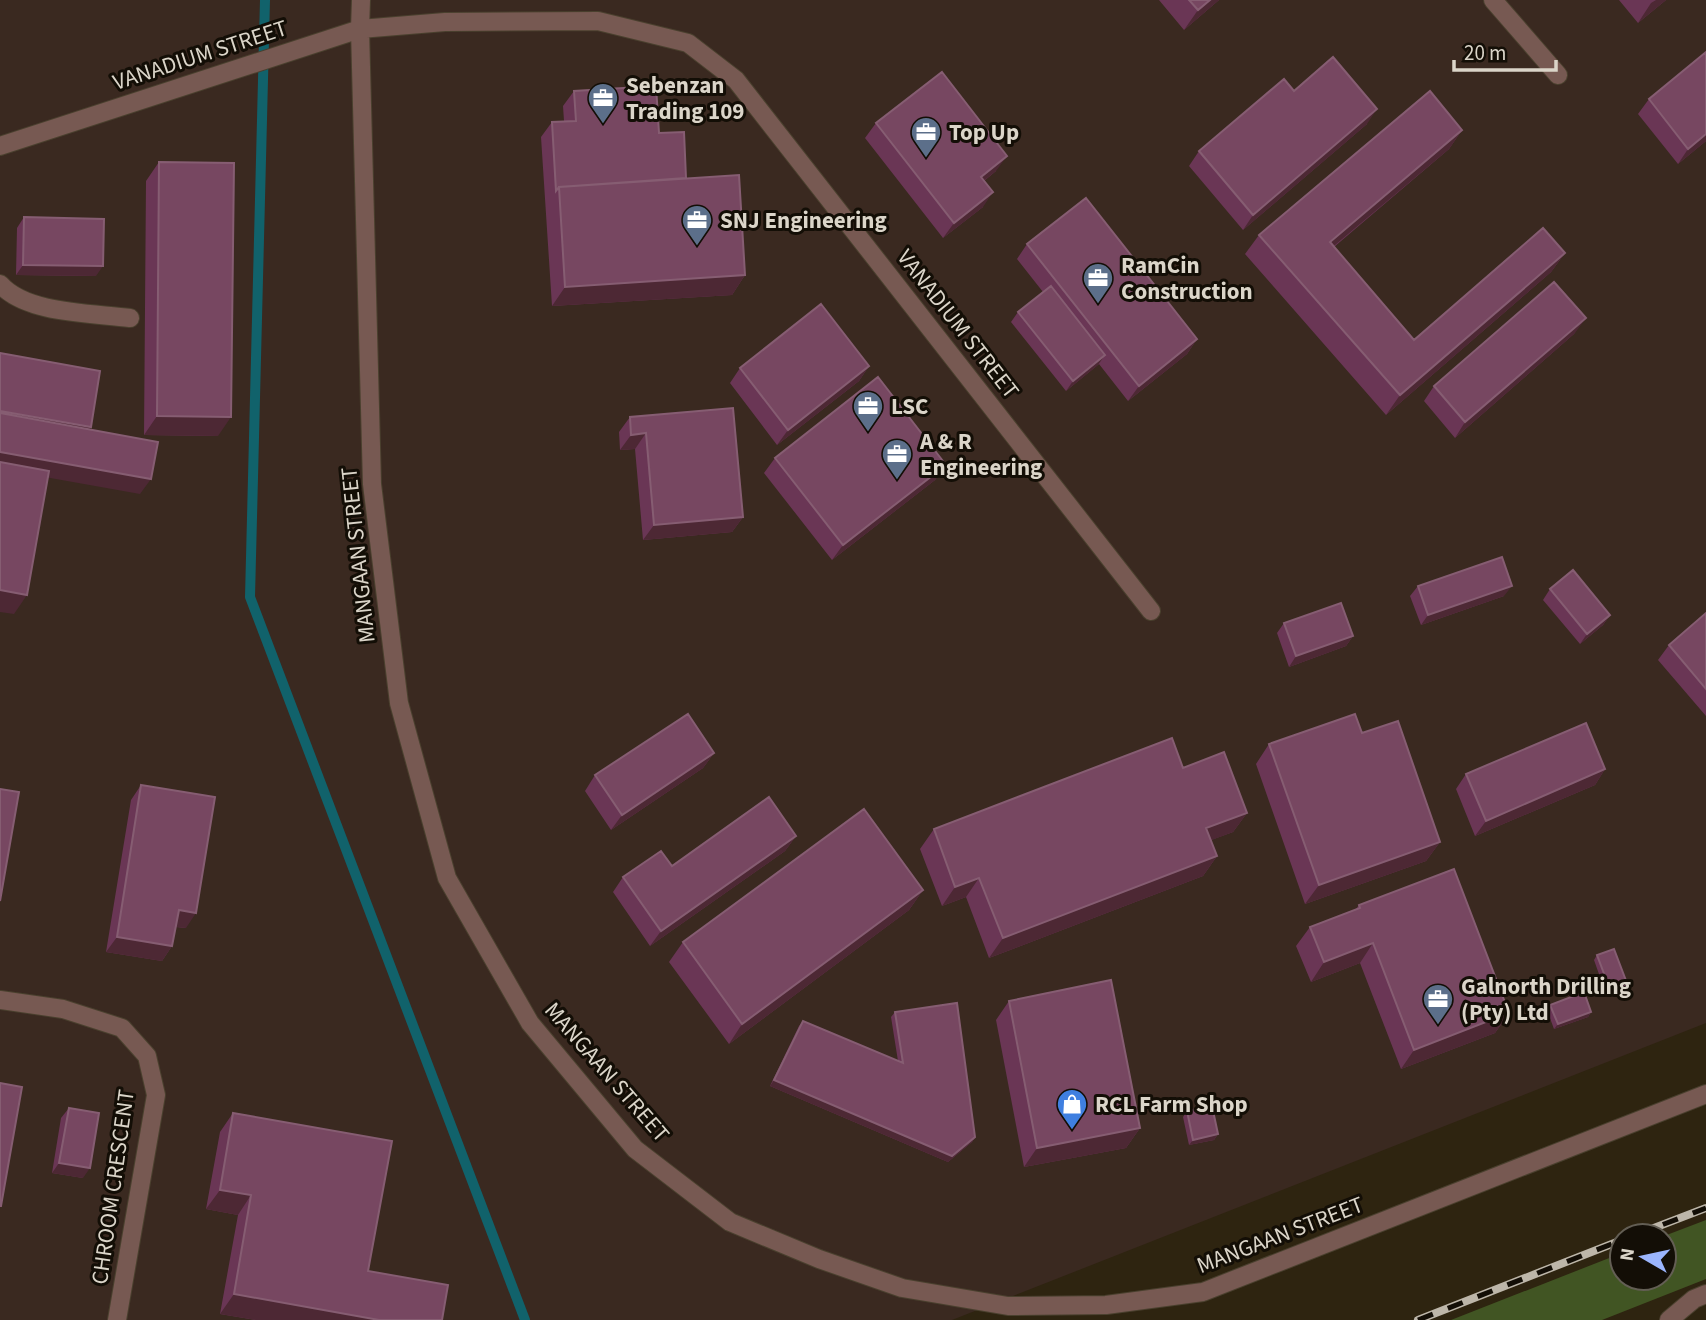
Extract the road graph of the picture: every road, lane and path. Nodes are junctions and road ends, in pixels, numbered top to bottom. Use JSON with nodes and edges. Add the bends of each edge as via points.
{"nodes":[{"id":1,"x":361,"y":0,"type":"edge"},
{"id":2,"x":1493,"y":0,"type":"edge"},
{"id":3,"x":360,"y":29,"type":"junction"},
{"id":4,"x":1558,"y":75,"type":"dead end"},
{"id":5,"x":0,"y":146,"type":"edge"},
{"id":6,"x":0,"y":284,"type":"edge"},
{"id":7,"x":130,"y":318,"type":"dead end"},
{"id":8,"x":1151,"y":611,"type":"dead end"},
{"id":9,"x":0,"y":1000,"type":"edge"},
{"id":10,"x":1706,"y":1094,"type":"edge"},
{"id":11,"x":1706,"y":1294,"type":"edge"},
{"id":12,"x":117,"y":1320,"type":"edge"},
{"id":13,"x":1669,"y":1320,"type":"edge"}],
"edges":[{"from":1,"to":3,"type":"street","name":"MANGAAN STREET"},
{"from":2,"to":4,"type":"street"},
{"from":3,"to":5,"type":"street","name":"VANADIUM STREET"},
{"from":3,"to":8,"type":"street","name":"VANADIUM STREET","via":[[445,22],[598,21],[688,43],[736,80]]},
{"from":3,"to":10,"type":"street","name":"MANGAAN STREET","via":[[372,485],[399,703],[447,878],[530,1023],[635,1149],[730,1222],[902,1288],[1008,1306],[1106,1306],[1203,1293]]},
{"from":6,"to":7,"type":"street","via":[[42,308]]},
{"from":9,"to":12,"type":"street","name":"CHROOM CRESCENT","via":[[63,1009],[122,1028],[147,1056],[156,1095]]},
{"from":11,"to":13,"type":"street"}]}
